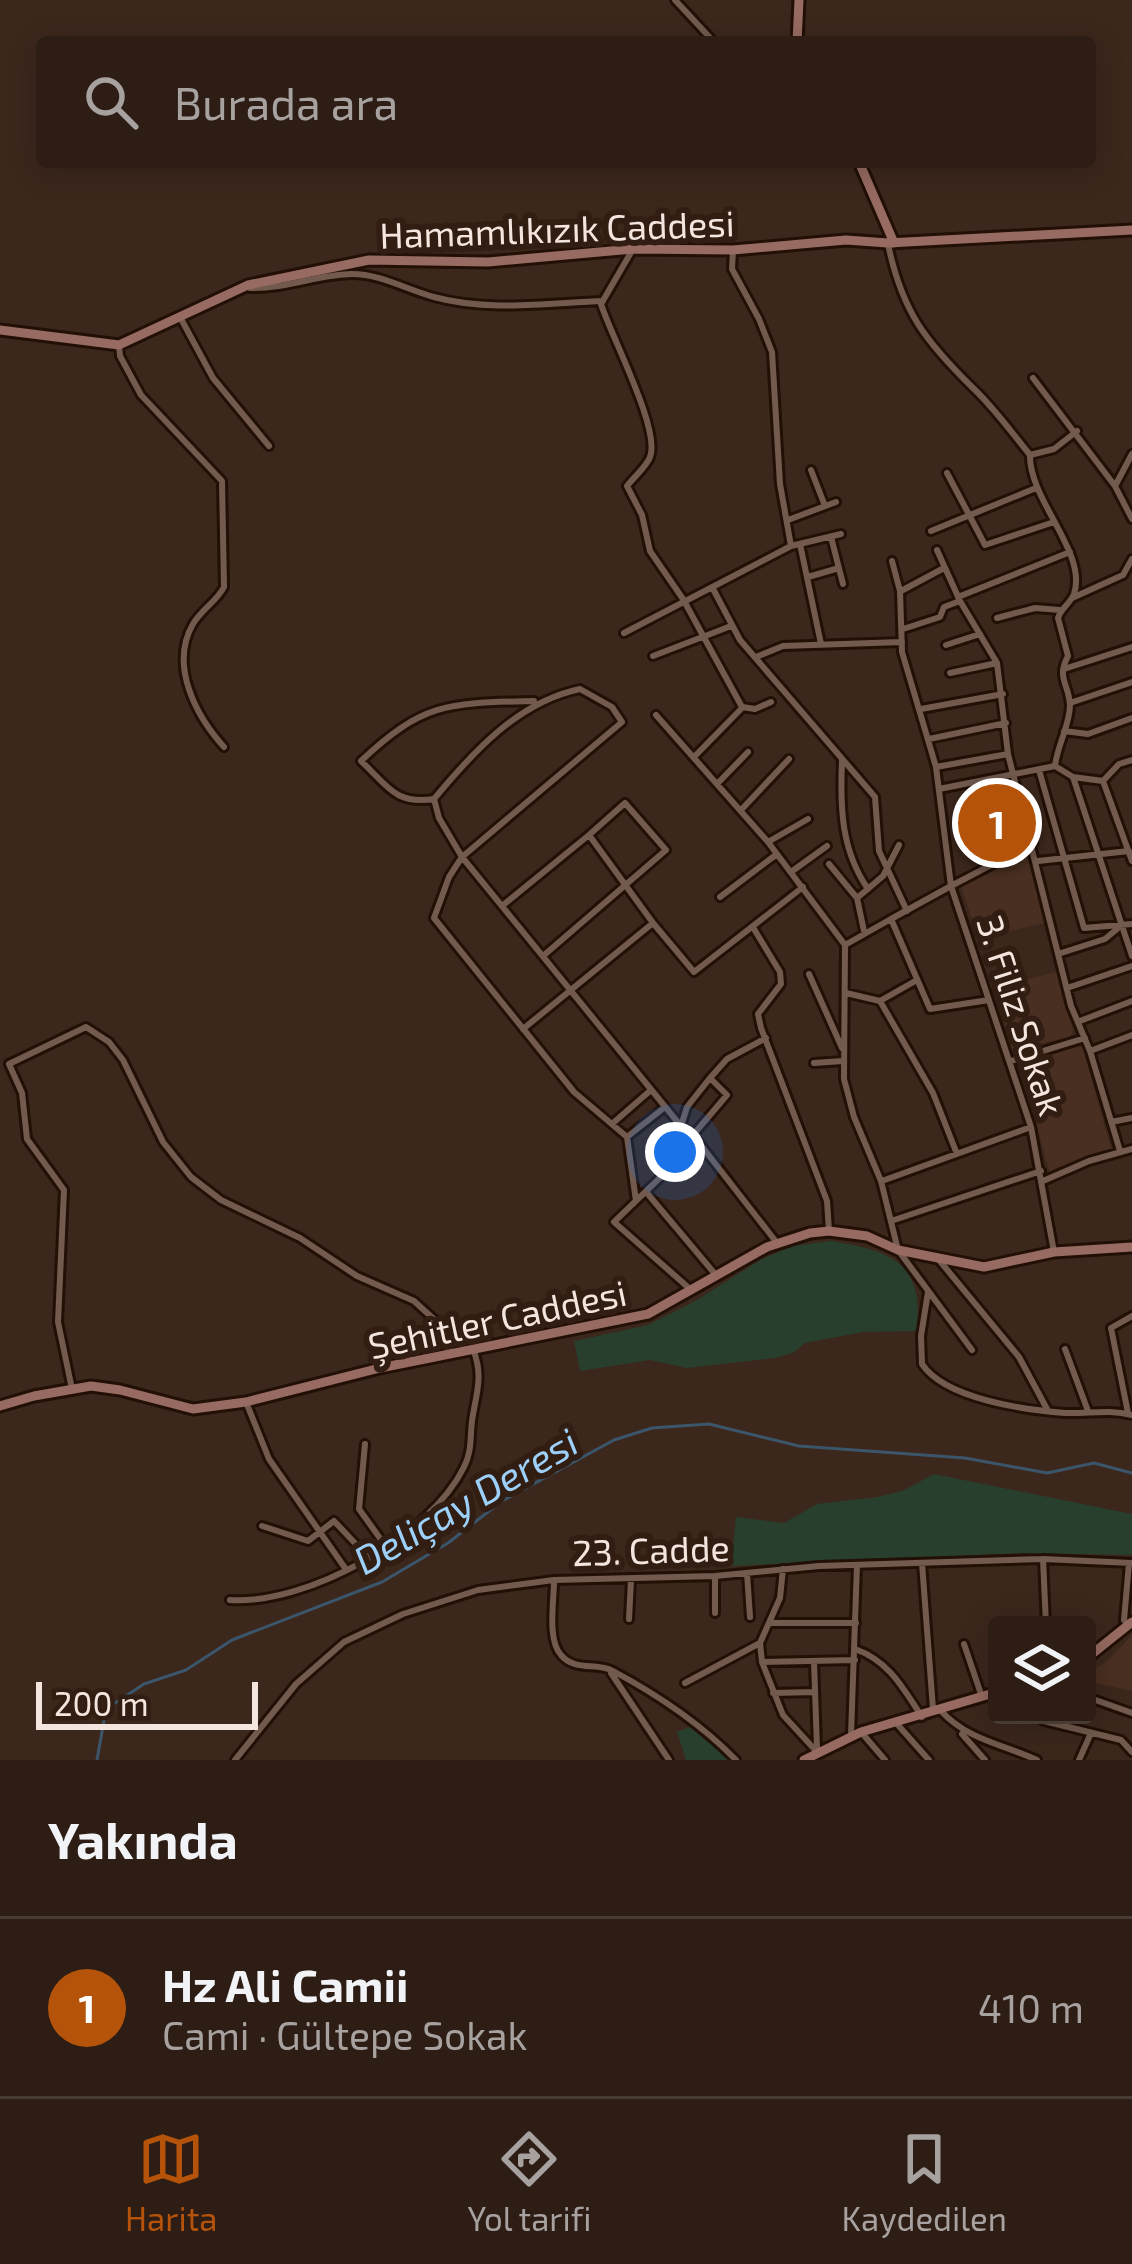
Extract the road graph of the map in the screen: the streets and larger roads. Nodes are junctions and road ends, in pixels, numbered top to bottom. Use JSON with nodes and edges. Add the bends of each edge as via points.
{"nodes":[{"id":1,"x":675,"y":0,"type":"edge"},
{"id":2,"x":799,"y":0,"type":"edge"},
{"id":3,"x":708,"y":36,"type":"edge"},
{"id":4,"x":797,"y":36,"type":"edge"},
{"id":5,"x":861,"y":168,"type":"edge"},
{"id":6,"x":1132,"y":230,"type":"edge"},
{"id":7,"x":891,"y":243,"type":"junction"},
{"id":8,"x":634,"y":249,"type":"junction"},
{"id":9,"x":733,"y":250,"type":"junction"},
{"id":10,"x":240,"y":288,"type":"junction"},
{"id":11,"x":603,"y":301,"type":"junction"},
{"id":12,"x":180,"y":317,"type":"junction"},
{"id":13,"x":0,"y":330,"type":"edge"},
{"id":14,"x":119,"y":345,"type":"junction"},
{"id":15,"x":1034,"y":379,"type":"dead end"},
{"id":16,"x":1077,"y":431,"type":"junction"},
{"id":17,"x":268,"y":446,"type":"dead end"},
{"id":18,"x":1132,"y":454,"type":"edge"},
{"id":19,"x":1030,"y":455,"type":"junction"},
{"id":20,"x":811,"y":470,"type":"dead end"},
{"id":21,"x":947,"y":473,"type":"dead end"},
{"id":22,"x":1115,"y":485,"type":"junction"},
{"id":23,"x":1036,"y":488,"type":"junction"},
{"id":24,"x":836,"y":502,"type":"dead end"},
{"id":25,"x":825,"y":506,"type":"junction"},
{"id":26,"x":967,"y":517,"type":"junction"},
{"id":27,"x":1132,"y":519,"type":"edge"},
{"id":28,"x":788,"y":520,"type":"junction"},
{"id":29,"x":1054,"y":522,"type":"junction"},
{"id":30,"x":931,"y":531,"type":"dead end"},
{"id":31,"x":841,"y":534,"type":"dead end"},
{"id":32,"x":831,"y":536,"type":"junction"},
{"id":33,"x":795,"y":545,"type":"junction"},
{"id":34,"x":937,"y":550,"type":"dead end"},
{"id":35,"x":1070,"y":553,"type":"junction"},
{"id":36,"x":1132,"y":559,"type":"edge"},
{"id":37,"x":892,"y":561,"type":"dead end"},
{"id":38,"x":839,"y":568,"type":"junction"},
{"id":39,"x":944,"y":568,"type":"junction"},
{"id":40,"x":808,"y":577,"type":"junction"},
{"id":41,"x":843,"y":584,"type":"dead end"},
{"id":42,"x":712,"y":586,"type":"junction"},
{"id":43,"x":900,"y":591,"type":"junction"},
{"id":44,"x":1072,"y":598,"type":"junction"},
{"id":45,"x":683,"y":599,"type":"junction"},
{"id":46,"x":959,"y":599,"type":"junction"},
{"id":47,"x":1060,"y":610,"type":"junction"},
{"id":48,"x":998,"y":618,"type":"dead end"},
{"id":49,"x":731,"y":626,"type":"junction"},
{"id":50,"x":903,"y":629,"type":"junction"},
{"id":51,"x":624,"y":633,"type":"dead end"},
{"id":52,"x":980,"y":634,"type":"junction"},
{"id":53,"x":703,"y":637,"type":"junction"},
{"id":54,"x":902,"y":642,"type":"junction"},
{"id":55,"x":821,"y":644,"type":"junction"},
{"id":56,"x":946,"y":645,"type":"dead end"},
{"id":57,"x":1132,"y":647,"type":"edge"},
{"id":58,"x":653,"y":656,"type":"dead end"},
{"id":59,"x":756,"y":657,"type":"junction"},
{"id":60,"x":998,"y":663,"type":"junction"},
{"id":61,"x":1060,"y":670,"type":"junction"},
{"id":62,"x":950,"y":673,"type":"dead end"},
{"id":63,"x":1132,"y":682,"type":"edge"},
{"id":64,"x":1003,"y":694,"type":"junction"},
{"id":65,"x":538,"y":701,"type":"junction"},
{"id":66,"x":770,"y":702,"type":"dead end"},
{"id":67,"x":1070,"y":703,"type":"junction"},
{"id":68,"x":742,"y":707,"type":"junction"},
{"id":69,"x":921,"y":709,"type":"junction"},
{"id":70,"x":656,"y":715,"type":"dead end"},
{"id":71,"x":1132,"y":718,"type":"edge"},
{"id":72,"x":1006,"y":723,"type":"junction"},
{"id":73,"x":1064,"y":731,"type":"junction"},
{"id":74,"x":928,"y":739,"type":"junction"},
{"id":75,"x":224,"y":747,"type":"dead end"},
{"id":76,"x":748,"y":752,"type":"dead end"},
{"id":77,"x":1008,"y":754,"type":"junction"},
{"id":78,"x":694,"y":757,"type":"junction"},
{"id":79,"x":789,"y":759,"type":"dead end"},
{"id":80,"x":842,"y":760,"type":"junction"},
{"id":81,"x":1132,"y":760,"type":"edge"},
{"id":82,"x":1055,"y":766,"type":"junction"},
{"id":83,"x":936,"y":767,"type":"junction"},
{"id":84,"x":1039,"y":770,"type":"junction"},
{"id":85,"x":1014,"y":774,"type":"junction"},
{"id":86,"x":1073,"y":777,"type":"junction"},
{"id":87,"x":1103,"y":781,"type":"junction"},
{"id":88,"x":718,"y":783,"type":"junction"},
{"id":89,"x":939,"y":789,"type":"junction"},
{"id":90,"x":434,"y":799,"type":"junction"},
{"id":91,"x":741,"y":810,"type":"junction"},
{"id":92,"x":808,"y":819,"type":"dead end"},
{"id":93,"x":589,"y":835,"type":"junction"},
{"id":94,"x":768,"y":842,"type":"junction"},
{"id":95,"x":1033,"y":843,"type":"junction"},
{"id":96,"x":899,"y":845,"type":"dead end"},
{"id":97,"x":826,"y":846,"type":"dead end"},
{"id":98,"x":1129,"y":851,"type":"junction"},
{"id":99,"x":777,"y":854,"type":"junction"},
{"id":100,"x":1097,"y":854,"type":"junction"},
{"id":101,"x":462,"y":857,"type":"junction"},
{"id":102,"x":1065,"y":857,"type":"junction"},
{"id":103,"x":1038,"y":861,"type":"junction"},
{"id":104,"x":1132,"y":861,"type":"edge"},
{"id":105,"x":829,"y":864,"type":"dead end"},
{"id":106,"x":887,"y":871,"type":"junction"},
{"id":107,"x":790,"y":872,"type":"junction"},
{"id":108,"x":626,"y":886,"type":"junction"},
{"id":109,"x":951,"y":886,"type":"junction"},
{"id":110,"x":803,"y":887,"type":"junction"},
{"id":111,"x":868,"y":889,"type":"junction"},
{"id":112,"x":720,"y":897,"type":"dead end"},
{"id":113,"x":857,"y":898,"type":"junction"},
{"id":114,"x":502,"y":906,"type":"junction"},
{"id":115,"x":907,"y":911,"type":"junction"},
{"id":116,"x":891,"y":920,"type":"junction"},
{"id":117,"x":653,"y":922,"type":"junction"},
{"id":118,"x":1132,"y":923,"type":"edge"},
{"id":119,"x":1119,"y":926,"type":"junction"},
{"id":120,"x":754,"y":929,"type":"junction"},
{"id":121,"x":865,"y":931,"type":"junction"},
{"id":122,"x":845,"y":945,"type":"junction"},
{"id":123,"x":1058,"y":955,"type":"junction"},
{"id":124,"x":542,"y":956,"type":"junction"},
{"id":125,"x":1132,"y":956,"type":"edge"},
{"id":126,"x":1132,"y":966,"type":"edge"},
{"id":127,"x":809,"y":974,"type":"dead end"},
{"id":128,"x":916,"y":980,"type":"junction"},
{"id":129,"x":1067,"y":988,"type":"junction"},
{"id":130,"x":570,"y":989,"type":"junction"},
{"id":131,"x":846,"y":993,"type":"junction"},
{"id":132,"x":989,"y":1000,"type":"junction"},
{"id":133,"x":1132,"y":1000,"type":"edge"},
{"id":134,"x":880,"y":1001,"type":"junction"},
{"id":135,"x":1078,"y":1022,"type":"junction"},
{"id":136,"x":523,"y":1029,"type":"junction"},
{"id":137,"x":1132,"y":1035,"type":"edge"},
{"id":138,"x":766,"y":1038,"type":"junction"},
{"id":139,"x":1085,"y":1038,"type":"junction"},
{"id":140,"x":1090,"y":1051,"type":"junction"},
{"id":141,"x":843,"y":1052,"type":"junction"},
{"id":142,"x":844,"y":1061,"type":"junction"},
{"id":143,"x":1011,"y":1061,"type":"junction"},
{"id":144,"x":814,"y":1063,"type":"dead end"},
{"id":145,"x":710,"y":1078,"type":"junction"},
{"id":146,"x":652,"y":1090,"type":"junction"},
{"id":147,"x":665,"y":1107,"type":"junction"},
{"id":148,"x":1132,"y":1118,"type":"edge"},
{"id":149,"x":1111,"y":1122,"type":"junction"},
{"id":150,"x":613,"y":1123,"type":"junction"},
{"id":151,"x":680,"y":1125,"type":"junction"},
{"id":152,"x":1031,"y":1126,"type":"junction"},
{"id":153,"x":693,"y":1135,"type":"junction"},
{"id":154,"x":627,"y":1137,"type":"junction"},
{"id":155,"x":1132,"y":1149,"type":"edge"},
{"id":156,"x":1120,"y":1151,"type":"junction"},
{"id":157,"x":957,"y":1154,"type":"junction"},
{"id":158,"x":1042,"y":1176,"type":"junction"},
{"id":159,"x":881,"y":1181,"type":"junction"},
{"id":160,"x":647,"y":1193,"type":"junction"},
{"id":161,"x":636,"y":1201,"type":"junction"},
{"id":162,"x":891,"y":1221,"type":"junction"},
{"id":163,"x":829,"y":1231,"type":"junction"},
{"id":164,"x":777,"y":1243,"type":"junction"},
{"id":165,"x":1132,"y":1247,"type":"edge"},
{"id":166,"x":898,"y":1250,"type":"junction"},
{"id":167,"x":1054,"y":1252,"type":"junction"},
{"id":168,"x":937,"y":1257,"type":"junction"},
{"id":169,"x":718,"y":1277,"type":"junction"},
{"id":170,"x":693,"y":1291,"type":"junction"},
{"id":171,"x":928,"y":1292,"type":"junction"},
{"id":172,"x":1132,"y":1316,"type":"edge"},
{"id":173,"x":472,"y":1349,"type":"junction"},
{"id":174,"x":1065,"y":1349,"type":"dead end"},
{"id":175,"x":972,"y":1350,"type":"dead end"},
{"id":176,"x":451,"y":1354,"type":"junction"},
{"id":177,"x":72,"y":1390,"type":"junction"},
{"id":178,"x":246,"y":1402,"type":"junction"},
{"id":179,"x":0,"y":1406,"type":"edge"},
{"id":180,"x":1048,"y":1411,"type":"junction"},
{"id":181,"x":1088,"y":1411,"type":"junction"},
{"id":182,"x":1130,"y":1415,"type":"edge"},
{"id":183,"x":365,"y":1444,"type":"dead end"},
{"id":184,"x":262,"y":1526,"type":"dead end"},
{"id":185,"x":322,"y":1532,"type":"junction"},
{"id":186,"x":387,"y":1548,"type":"junction"},
{"id":187,"x":369,"y":1558,"type":"junction"},
{"id":188,"x":1043,"y":1559,"type":"junction"},
{"id":189,"x":922,"y":1563,"type":"junction"},
{"id":190,"x":1131,"y":1563,"type":"edge"},
{"id":191,"x":857,"y":1565,"type":"junction"},
{"id":192,"x":345,"y":1568,"type":"junction"},
{"id":193,"x":783,"y":1569,"type":"junction"},
{"id":194,"x":747,"y":1573,"type":"junction"},
{"id":195,"x":715,"y":1576,"type":"junction"},
{"id":196,"x":631,"y":1579,"type":"junction"},
{"id":197,"x":554,"y":1580,"type":"junction"},
{"id":198,"x":230,"y":1600,"type":"dead end"},
{"id":199,"x":716,"y":1613,"type":"dead end"},
{"id":200,"x":1046,"y":1616,"type":"edge"},
{"id":201,"x":750,"y":1617,"type":"dead end"},
{"id":202,"x":628,"y":1618,"type":"dead end"},
{"id":203,"x":1129,"y":1620,"type":"edge"},
{"id":204,"x":771,"y":1623,"type":"junction"},
{"id":205,"x":856,"y":1623,"type":"junction"},
{"id":206,"x":760,"y":1643,"type":"junction"},
{"id":207,"x":964,"y":1644,"type":"dead end"},
{"id":208,"x":855,"y":1649,"type":"junction"},
{"id":209,"x":1096,"y":1651,"type":"edge"},
{"id":210,"x":855,"y":1660,"type":"junction"},
{"id":211,"x":814,"y":1661,"type":"junction"},
{"id":212,"x":762,"y":1662,"type":"junction"},
{"id":213,"x":607,"y":1667,"type":"junction"},
{"id":214,"x":685,"y":1683,"type":"dead end"},
{"id":215,"x":815,"y":1692,"type":"junction"},
{"id":216,"x":772,"y":1694,"type":"junction"},
{"id":217,"x":988,"y":1695,"type":"edge"},
{"id":218,"x":982,"y":1697,"type":"junction"},
{"id":219,"x":1096,"y":1700,"type":"edge"},
{"id":220,"x":1132,"y":1713,"type":"edge"},
{"id":221,"x":932,"y":1714,"type":"junction"},
{"id":222,"x":897,"y":1724,"type":"junction"},
{"id":223,"x":1056,"y":1724,"type":"edge"},
{"id":224,"x":956,"y":1726,"type":"junction"},
{"id":225,"x":1091,"y":1733,"type":"junction"},
{"id":226,"x":856,"y":1734,"type":"junction"},
{"id":227,"x":829,"y":1746,"type":"junction"},
{"id":228,"x":817,"y":1751,"type":"junction"},
{"id":229,"x":1132,"y":1752,"type":"edge"},
{"id":230,"x":235,"y":1760,"type":"edge"},
{"id":231,"x":669,"y":1760,"type":"edge"},
{"id":232,"x":736,"y":1760,"type":"edge"},
{"id":233,"x":804,"y":1760,"type":"edge"},
{"id":234,"x":839,"y":1760,"type":"edge"},
{"id":235,"x":885,"y":1760,"type":"edge"},
{"id":236,"x":929,"y":1760,"type":"edge"},
{"id":237,"x":985,"y":1760,"type":"edge"},
{"id":238,"x":1037,"y":1760,"type":"edge"},
{"id":239,"x":1079,"y":1760,"type":"edge"}],
"edges":[{"from":1,"to":3,"type":"street"},
{"from":2,"to":4,"type":"street"},
{"from":5,"to":7,"type":"street"},
{"from":6,"to":7,"type":"street","name":"Hamamlıkızık Caddesi"},
{"from":7,"to":9,"type":"street","name":"Hamamlıkızık Caddesi"},
{"from":7,"to":19,"type":"street","via":[[904,302],[930,346]]},
{"from":8,"to":9,"type":"street","name":"Hamamlıkızık Caddesi"},
{"from":8,"to":10,"type":"street","name":"Hamamlıkızık Caddesi","via":[[488,262],[368,260]]},
{"from":8,"to":11,"type":"street"},
{"from":9,"to":28,"type":"street","via":[[732,269],[772,352]]},
{"from":10,"to":11,"type":"street","via":[[281,289],[352,274],[436,298],[503,306]]},
{"from":10,"to":12,"type":"street","name":"Hamamlıkızık Caddesi"},
{"from":11,"to":45,"type":"street","via":[[652,443],[650,459],[627,486],[650,550]]},
{"from":12,"to":14,"type":"street","name":"Hamamlıkızık Caddesi"},
{"from":12,"to":17,"type":"street","via":[[213,378]]},
{"from":13,"to":14,"type":"street"},
{"from":14,"to":75,"type":"street","via":[[141,394],[222,481],[224,587],[191,628],[184,661],[193,703]]},
{"from":15,"to":16,"type":"street"},
{"from":16,"to":19,"type":"street"},
{"from":16,"to":22,"type":"street"},
{"from":18,"to":22,"type":"street"},
{"from":19,"to":23,"type":"street"},
{"from":20,"to":25,"type":"street"},
{"from":21,"to":26,"type":"street"},
{"from":22,"to":27,"type":"street"},
{"from":23,"to":26,"type":"street"},
{"from":23,"to":29,"type":"street"},
{"from":24,"to":25,"type":"street"},
{"from":25,"to":28,"type":"street"},
{"from":26,"to":29,"type":"street","via":[[985,545]]},
{"from":26,"to":30,"type":"street"},
{"from":28,"to":33,"type":"street"},
{"from":29,"to":35,"type":"street"},
{"from":31,"to":32,"type":"street"},
{"from":32,"to":33,"type":"street"},
{"from":32,"to":38,"type":"street"},
{"from":33,"to":40,"type":"street"},
{"from":33,"to":42,"type":"street"},
{"from":34,"to":39,"type":"street"},
{"from":35,"to":44,"type":"street"},
{"from":35,"to":46,"type":"street"},
{"from":36,"to":44,"type":"street","via":[[1123,575]]},
{"from":37,"to":43,"type":"street"},
{"from":38,"to":40,"type":"street"},
{"from":38,"to":41,"type":"street"},
{"from":39,"to":43,"type":"street"},
{"from":39,"to":46,"type":"street"},
{"from":40,"to":55,"type":"street"},
{"from":42,"to":45,"type":"street"},
{"from":42,"to":49,"type":"street"},
{"from":43,"to":50,"type":"street"},
{"from":44,"to":47,"type":"street"},
{"from":45,"to":51,"type":"street"},
{"from":45,"to":53,"type":"street"},
{"from":46,"to":50,"type":"street","via":[[940,617]]},
{"from":46,"to":52,"type":"street"},
{"from":47,"to":48,"type":"street"},
{"from":47,"to":61,"type":"street","via":[[1068,656]]},
{"from":49,"to":53,"type":"street"},
{"from":49,"to":59,"type":"street"},
{"from":50,"to":54,"type":"street"},
{"from":52,"to":56,"type":"street"},
{"from":52,"to":60,"type":"street"},
{"from":53,"to":58,"type":"street"},
{"from":53,"to":68,"type":"street"},
{"from":54,"to":55,"type":"street"},
{"from":54,"to":69,"type":"street"},
{"from":55,"to":59,"type":"street"},
{"from":57,"to":61,"type":"street"},
{"from":59,"to":80,"type":"street"},
{"from":60,"to":62,"type":"street"},
{"from":60,"to":64,"type":"street"},
{"from":61,"to":67,"type":"street"},
{"from":63,"to":67,"type":"street"},
{"from":64,"to":69,"type":"street"},
{"from":64,"to":72,"type":"street"},
{"from":65,"to":90,"type":"street","via":[[468,758]]},
{"from":65,"to":90,"type":"street","via":[[436,708],[398,726],[361,761],[399,796]]},
{"from":65,"to":101,"type":"street","via":[[580,688],[622,722]]},
{"from":66,"to":68,"type":"street"},
{"from":67,"to":73,"type":"street"},
{"from":68,"to":78,"type":"street"},
{"from":69,"to":74,"type":"street"},
{"from":70,"to":78,"type":"street"},
{"from":71,"to":73,"type":"street","via":[[1088,734]]},
{"from":72,"to":74,"type":"street"},
{"from":72,"to":77,"type":"street"},
{"from":73,"to":82,"type":"street"},
{"from":74,"to":83,"type":"street"},
{"from":76,"to":88,"type":"street"},
{"from":77,"to":83,"type":"street"},
{"from":77,"to":85,"type":"street"},
{"from":78,"to":88,"type":"street"},
{"from":79,"to":91,"type":"street"},
{"from":80,"to":106,"type":"street","via":[[875,797]]},
{"from":80,"to":111,"type":"street","via":[[845,841]]},
{"from":81,"to":87,"type":"street"},
{"from":82,"to":84,"type":"street"},
{"from":82,"to":86,"type":"street"},
{"from":83,"to":89,"type":"street"},
{"from":84,"to":85,"type":"street"},
{"from":84,"to":102,"type":"street"},
{"from":85,"to":89,"type":"street"},
{"from":85,"to":95,"type":"street"},
{"from":86,"to":87,"type":"street"},
{"from":86,"to":100,"type":"street"},
{"from":87,"to":98,"type":"street"},
{"from":88,"to":91,"type":"street"},
{"from":89,"to":109,"type":"street"},
{"from":90,"to":101,"type":"street"},
{"from":91,"to":94,"type":"street"},
{"from":92,"to":94,"type":"street"},
{"from":93,"to":108,"type":"street"},
{"from":93,"to":108,"type":"street","via":[[625,802],[667,850]]},
{"from":93,"to":114,"type":"street"},
{"from":94,"to":99,"type":"street"},
{"from":95,"to":103,"type":"street"},
{"from":95,"to":109,"type":"street","name":"3. Filiz Sokak"},
{"from":96,"to":106,"type":"street"},
{"from":97,"to":107,"type":"street"},
{"from":98,"to":100,"type":"street"},
{"from":98,"to":104,"type":"street"},
{"from":99,"to":107,"type":"street"},
{"from":99,"to":112,"type":"street"},
{"from":100,"to":102,"type":"street"},
{"from":100,"to":119,"type":"street"},
{"from":101,"to":114,"type":"street"},
{"from":101,"to":136,"type":"street","via":[[434,918]]},
{"from":102,"to":103,"type":"street"},
{"from":102,"to":119,"type":"street","via":[[1084,928]]},
{"from":103,"to":123,"type":"street"},
{"from":105,"to":113,"type":"street"},
{"from":106,"to":111,"type":"street"},
{"from":106,"to":115,"type":"street"},
{"from":107,"to":110,"type":"street"},
{"from":108,"to":117,"type":"street"},
{"from":108,"to":124,"type":"street"},
{"from":109,"to":115,"type":"street"},
{"from":109,"to":132,"type":"street","name":"3. Filiz Sokak"},
{"from":110,"to":120,"type":"street"},
{"from":110,"to":122,"type":"street"},
{"from":111,"to":113,"type":"street"},
{"from":113,"to":121,"type":"street"},
{"from":114,"to":124,"type":"street"},
{"from":115,"to":116,"type":"street"},
{"from":116,"to":121,"type":"street"},
{"from":116,"to":128,"type":"street"},
{"from":117,"to":120,"type":"street","via":[[694,972]]},
{"from":117,"to":130,"type":"street"},
{"from":118,"to":119,"type":"street"},
{"from":119,"to":123,"type":"street","via":[[1106,939]]},
{"from":119,"to":125,"type":"street"},
{"from":120,"to":138,"type":"street","via":[[780,972],[781,984],[758,1014]]},
{"from":121,"to":122,"type":"street"},
{"from":122,"to":131,"type":"street"},
{"from":123,"to":129,"type":"street"},
{"from":124,"to":130,"type":"street"},
{"from":126,"to":129,"type":"street"},
{"from":127,"to":141,"type":"street"},
{"from":128,"to":132,"type":"street","via":[[930,1009]]},
{"from":128,"to":134,"type":"street"},
{"from":129,"to":135,"type":"street"},
{"from":130,"to":136,"type":"street"},
{"from":130,"to":146,"type":"street"},
{"from":131,"to":134,"type":"street"},
{"from":131,"to":141,"type":"street"},
{"from":132,"to":143,"type":"street","name":"3. Filiz Sokak"},
{"from":133,"to":135,"type":"street"},
{"from":134,"to":157,"type":"street"},
{"from":135,"to":139,"type":"street"},
{"from":136,"to":150,"type":"street","via":[[574,1092]]},
{"from":137,"to":140,"type":"street"},
{"from":138,"to":145,"type":"street"},
{"from":138,"to":163,"type":"street","via":[[826,1201]]},
{"from":139,"to":140,"type":"street"},
{"from":139,"to":143,"type":"street"},
{"from":140,"to":149,"type":"street"},
{"from":141,"to":142,"type":"street"},
{"from":142,"to":144,"type":"street"},
{"from":142,"to":159,"type":"street","via":[[854,1117]]},
{"from":143,"to":152,"type":"street","name":"3. Filiz Sokak"},
{"from":145,"to":151,"type":"street"},
{"from":145,"to":153,"type":"street","via":[[727,1095]]},
{"from":146,"to":147,"type":"street"},
{"from":146,"to":150,"type":"street"},
{"from":147,"to":151,"type":"street"},
{"from":147,"to":154,"type":"street"},
{"from":148,"to":149,"type":"street"},
{"from":149,"to":156,"type":"street"},
{"from":150,"to":154,"type":"street"},
{"from":151,"to":153,"type":"street"},
{"from":151,"to":160,"type":"street","via":[[674,1156]]},
{"from":152,"to":157,"type":"street"},
{"from":152,"to":158,"type":"street","name":"3. Filiz Sokak"},
{"from":153,"to":164,"type":"street"},
{"from":154,"to":161,"type":"street"},
{"from":155,"to":156,"type":"street"},
{"from":156,"to":158,"type":"street"},
{"from":157,"to":159,"type":"street"},
{"from":158,"to":162,"type":"street"},
{"from":158,"to":167,"type":"street","name":"3. Filiz Sokak"},
{"from":159,"to":162,"type":"street"},
{"from":160,"to":161,"type":"street"},
{"from":160,"to":169,"type":"street"},
{"from":161,"to":170,"type":"street","via":[[614,1222]]},
{"from":162,"to":166,"type":"street"},
{"from":163,"to":164,"type":"street","name":"Şehitler Caddesi"},
{"from":163,"to":166,"type":"street","name":"Şehitler Caddesi"},
{"from":164,"to":169,"type":"street","name":"Şehitler Caddesi"},
{"from":165,"to":167,"type":"street","name":"Şehitler Caddesi"},
{"from":166,"to":168,"type":"street","name":"Şehitler Caddesi"},
{"from":166,"to":171,"type":"street"},
{"from":167,"to":168,"type":"street","name":"Şehitler Caddesi","via":[[984,1267]]},
{"from":168,"to":180,"type":"street","via":[[1019,1357]]},
{"from":169,"to":170,"type":"street","name":"Şehitler Caddesi"},
{"from":170,"to":173,"type":"street","name":"Şehitler Caddesi","via":[[648,1314]]},
{"from":171,"to":175,"type":"street"},
{"from":171,"to":180,"type":"street","via":[[920,1352],[927,1372],[983,1400]]},
{"from":172,"to":182,"type":"street","via":[[1111,1328]]},
{"from":173,"to":176,"type":"street","name":"Şehitler Caddesi"},
{"from":173,"to":186,"type":"street","via":[[481,1386],[470,1454],[431,1514]]},
{"from":174,"to":181,"type":"street"},
{"from":176,"to":177,"type":"street","via":[[437,1322],[414,1301],[356,1276],[191,1177],[163,1142],[123,1060],[86,1027],[9,1064],[28,1139],[64,1190],[58,1322]]},
{"from":176,"to":178,"type":"street","name":"Şehitler Caddesi"},
{"from":177,"to":178,"type":"street","name":"Şehitler Caddesi","via":[[120,1390],[193,1409]]},
{"from":177,"to":179,"type":"street","name":"Şehitler Caddesi"},
{"from":178,"to":185,"type":"street","via":[[269,1459]]},
{"from":180,"to":181,"type":"street"},
{"from":181,"to":182,"type":"street"},
{"from":183,"to":186,"type":"street","via":[[359,1509]]},
{"from":184,"to":185,"type":"street","via":[[303,1541]]},
{"from":185,"to":187,"type":"street","via":[[334,1521]]},
{"from":185,"to":192,"type":"street"},
{"from":186,"to":187,"type":"street"},
{"from":187,"to":192,"type":"street"},
{"from":188,"to":189,"type":"street","name":"23. Cadde"},
{"from":188,"to":190,"type":"street","name":"23. Cadde"},
{"from":188,"to":200,"type":"street"},
{"from":189,"to":191,"type":"street","name":"23. Cadde"},
{"from":189,"to":221,"type":"street"},
{"from":190,"to":203,"type":"street"},
{"from":191,"to":193,"type":"street","name":"23. Cadde"},
{"from":191,"to":205,"type":"street"},
{"from":192,"to":198,"type":"street","via":[[264,1601]]},
{"from":193,"to":194,"type":"street","name":"23. Cadde"},
{"from":193,"to":204,"type":"street"},
{"from":194,"to":195,"type":"street","name":"23. Cadde"},
{"from":194,"to":201,"type":"street"},
{"from":195,"to":196,"type":"street","name":"23. Cadde"},
{"from":195,"to":199,"type":"street"},
{"from":196,"to":197,"type":"street","name":"23. Cadde"},
{"from":196,"to":202,"type":"street"},
{"from":197,"to":213,"type":"street","via":[[556,1650],[580,1666]]},
{"from":197,"to":230,"type":"street","name":"23. Cadde","via":[[442,1600],[344,1642],[296,1684]]},
{"from":203,"to":209,"type":"street"},
{"from":204,"to":205,"type":"street"},
{"from":204,"to":206,"type":"street"},
{"from":205,"to":208,"type":"street"},
{"from":206,"to":212,"type":"street"},
{"from":206,"to":214,"type":"street"},
{"from":207,"to":218,"type":"street"},
{"from":208,"to":210,"type":"street"},
{"from":208,"to":221,"type":"street","via":[[882,1662]]},
{"from":210,"to":211,"type":"street"},
{"from":210,"to":226,"type":"street"},
{"from":211,"to":212,"type":"street"},
{"from":211,"to":215,"type":"street"},
{"from":212,"to":216,"type":"street"},
{"from":213,"to":231,"type":"street"},
{"from":213,"to":232,"type":"street"},
{"from":215,"to":216,"type":"street"},
{"from":215,"to":228,"type":"street"},
{"from":216,"to":228,"type":"street"},
{"from":217,"to":218,"type":"street"},
{"from":218,"to":221,"type":"street"},
{"from":219,"to":220,"type":"street"},
{"from":221,"to":222,"type":"street"},
{"from":221,"to":224,"type":"street"},
{"from":222,"to":226,"type":"street"},
{"from":222,"to":236,"type":"street"},
{"from":223,"to":225,"type":"street"},
{"from":224,"to":237,"type":"street"},
{"from":224,"to":238,"type":"street"},
{"from":225,"to":229,"type":"street","via":[[1121,1740]]},
{"from":225,"to":239,"type":"street"},
{"from":226,"to":227,"type":"street"},
{"from":226,"to":235,"type":"street"},
{"from":227,"to":228,"type":"street"},
{"from":227,"to":234,"type":"street"},
{"from":228,"to":233,"type":"street"}]}
